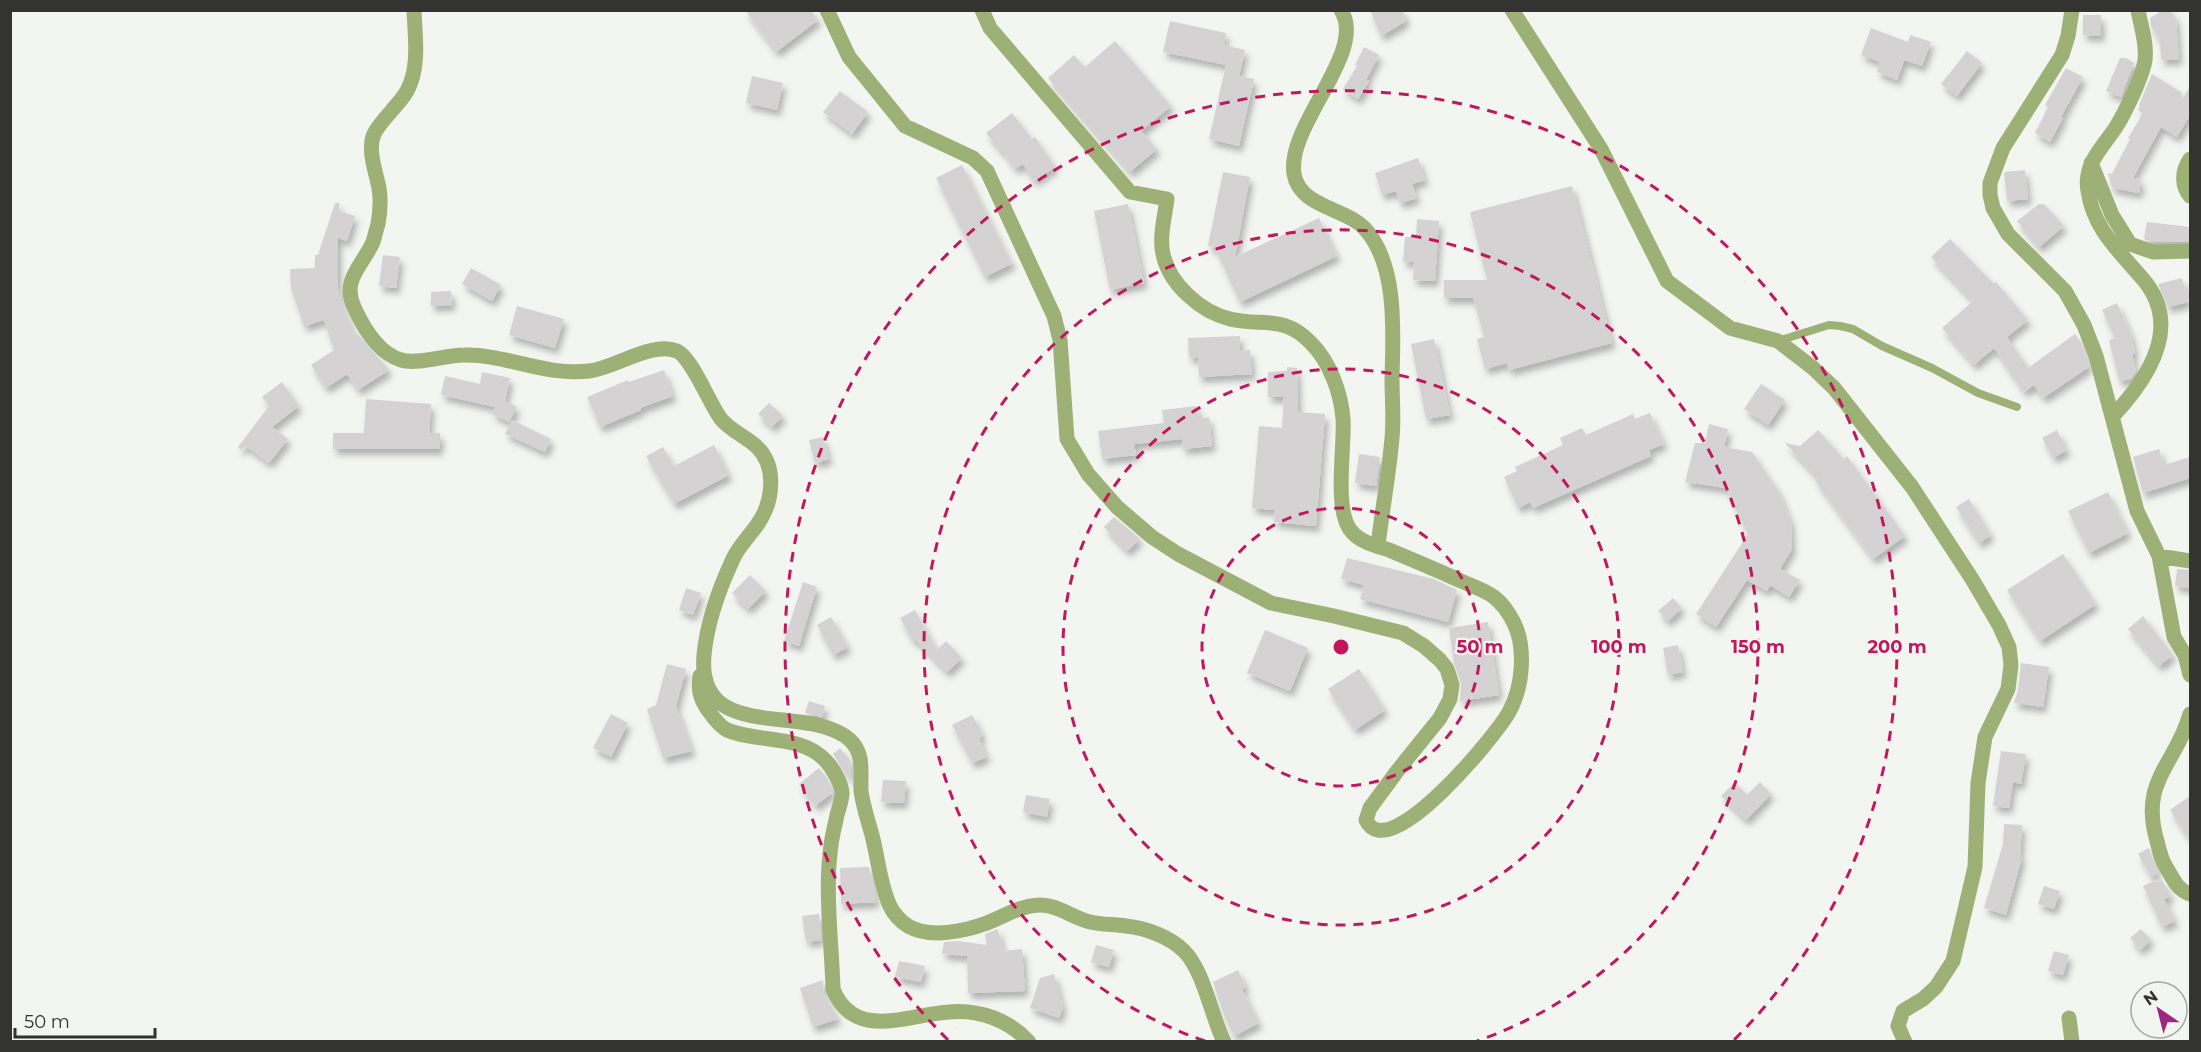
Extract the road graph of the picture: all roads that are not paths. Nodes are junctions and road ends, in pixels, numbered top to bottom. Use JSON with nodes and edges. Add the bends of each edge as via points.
{"nodes":[{"id":1,"x":414,"y":10,"type":"edge"},
{"id":2,"x":826,"y":10,"type":"edge"},
{"id":3,"x":982,"y":10,"type":"edge"},
{"id":4,"x":1341,"y":10,"type":"edge"},
{"id":5,"x":1512,"y":10,"type":"edge"},
{"id":6,"x":2072,"y":10,"type":"edge"},
{"id":7,"x":2138,"y":10,"type":"edge"},
{"id":8,"x":2190,"y":159,"type":"edge"},
{"id":9,"x":2091,"y":163,"type":"junction"},
{"id":10,"x":2190,"y":196,"type":"edge"},
{"id":11,"x":2190,"y":251,"type":"edge"},
{"id":12,"x":1778,"y":341,"type":"junction"},
{"id":13,"x":2017,"y":407,"type":"dead end"},
{"id":14,"x":2112,"y":417,"type":"junction"},
{"id":15,"x":1378,"y":546,"type":"junction"},
{"id":16,"x":2159,"y":556,"type":"junction"},
{"id":17,"x":2190,"y":561,"type":"edge"},
{"id":18,"x":703,"y":658,"type":"junction"},
{"id":19,"x":2190,"y":675,"type":"edge"},
{"id":20,"x":2190,"y":714,"type":"edge"},
{"id":21,"x":2190,"y":894,"type":"edge"},
{"id":22,"x":2069,"y":1018,"type":"dead end"},
{"id":23,"x":1029,"y":1041,"type":"edge"},
{"id":24,"x":1224,"y":1041,"type":"edge"},
{"id":25,"x":1905,"y":1041,"type":"edge"},
{"id":26,"x":2072,"y":1041,"type":"edge"}],
"edges":[{"from":1,"to":18,"type":"street","via":[[416,61],[409,88],[374,134],[380,218],[373,244],[349,284],[350,300],[371,337],[387,354],[403,361],[468,355],[553,372],[572,372],[591,371],[652,351],[679,352],[689,360],[723,421],[757,447],[770,467],[769,495],[761,519],[735,554],[711,616]]},
{"from":2,"to":15,"type":"street","via":[[849,57],[905,126],[973,158],[987,171],[1054,316],[1060,340],[1067,439],[1088,474],[1117,507],[1178,554],[1271,603],[1403,633],[1440,660],[1452,686],[1450,699],[1440,718],[1370,808],[1366,820],[1377,831],[1392,830],[1412,818],[1443,791],[1488,741],[1510,711],[1522,659],[1515,624],[1494,597]]},
{"from":3,"to":15,"type":"street","via":[[990,28],[1130,192],[1167,199],[1162,254],[1175,281],[1212,312],[1231,319],[1276,322],[1292,328],[1323,358],[1341,401],[1342,507],[1346,524],[1352,534]]},
{"from":4,"to":15,"type":"street","via":[[1348,32],[1345,47],[1305,128],[1294,157],[1294,173],[1298,187],[1308,198],[1346,214],[1366,230],[1385,269],[1393,312],[1392,436]]},
{"from":5,"to":12,"type":"street","via":[[1601,149],[1667,281],[1730,328]]},
{"from":6,"to":14,"type":"street","via":[[2062,55],[2003,148],[1990,183],[1990,195],[2008,234],[2065,291],[2076,309],[2096,356]]},
{"from":7,"to":9,"type":"street","via":[[2145,61],[2117,126]]},
{"from":8,"to":10,"type":"street","via":[[2183,174]]},
{"from":9,"to":11,"type":"street","via":[[2112,214],[2130,244],[2153,252]]},
{"from":9,"to":14,"type":"street","via":[[2087,190],[2095,218],[2144,280],[2158,302],[2159,311],[2157,352],[2135,393]]},
{"from":12,"to":13,"type":"lane","via":[[1829,325],[1853,329],[1978,393]]},
{"from":12,"to":25,"type":"street","via":[[1834,388],[1912,487],[1972,579],[2009,646],[2008,689],[1985,737],[1978,783],[1975,867],[1953,960],[1936,987],[1903,1011],[1898,1026]]},
{"from":14,"to":16,"type":"street","via":[[2137,511]]},
{"from":16,"to":17,"type":"street"},
{"from":16,"to":19,"type":"street","via":[[2174,637],[2185,655]]},
{"from":18,"to":23,"type":"street","via":[[698,687],[701,701],[725,729],[814,751],[825,759],[839,781],[842,793],[829,869],[833,989],[845,1009],[855,1016],[877,1021],[900,1021],[949,1011],[978,1013],[1001,1019]]},
{"from":18,"to":24,"type":"street","via":[[707,688],[726,707],[761,718],[817,724],[834,729],[855,744],[862,768],[865,811],[888,903],[908,926],[941,933],[1041,905],[1089,922],[1141,929],[1169,939],[1186,952],[1198,972]]},
{"from":20,"to":21,"type":"street","via":[[2155,786],[2151,821],[2163,861],[2176,885]]},
{"from":22,"to":26,"type":"street"}]}
